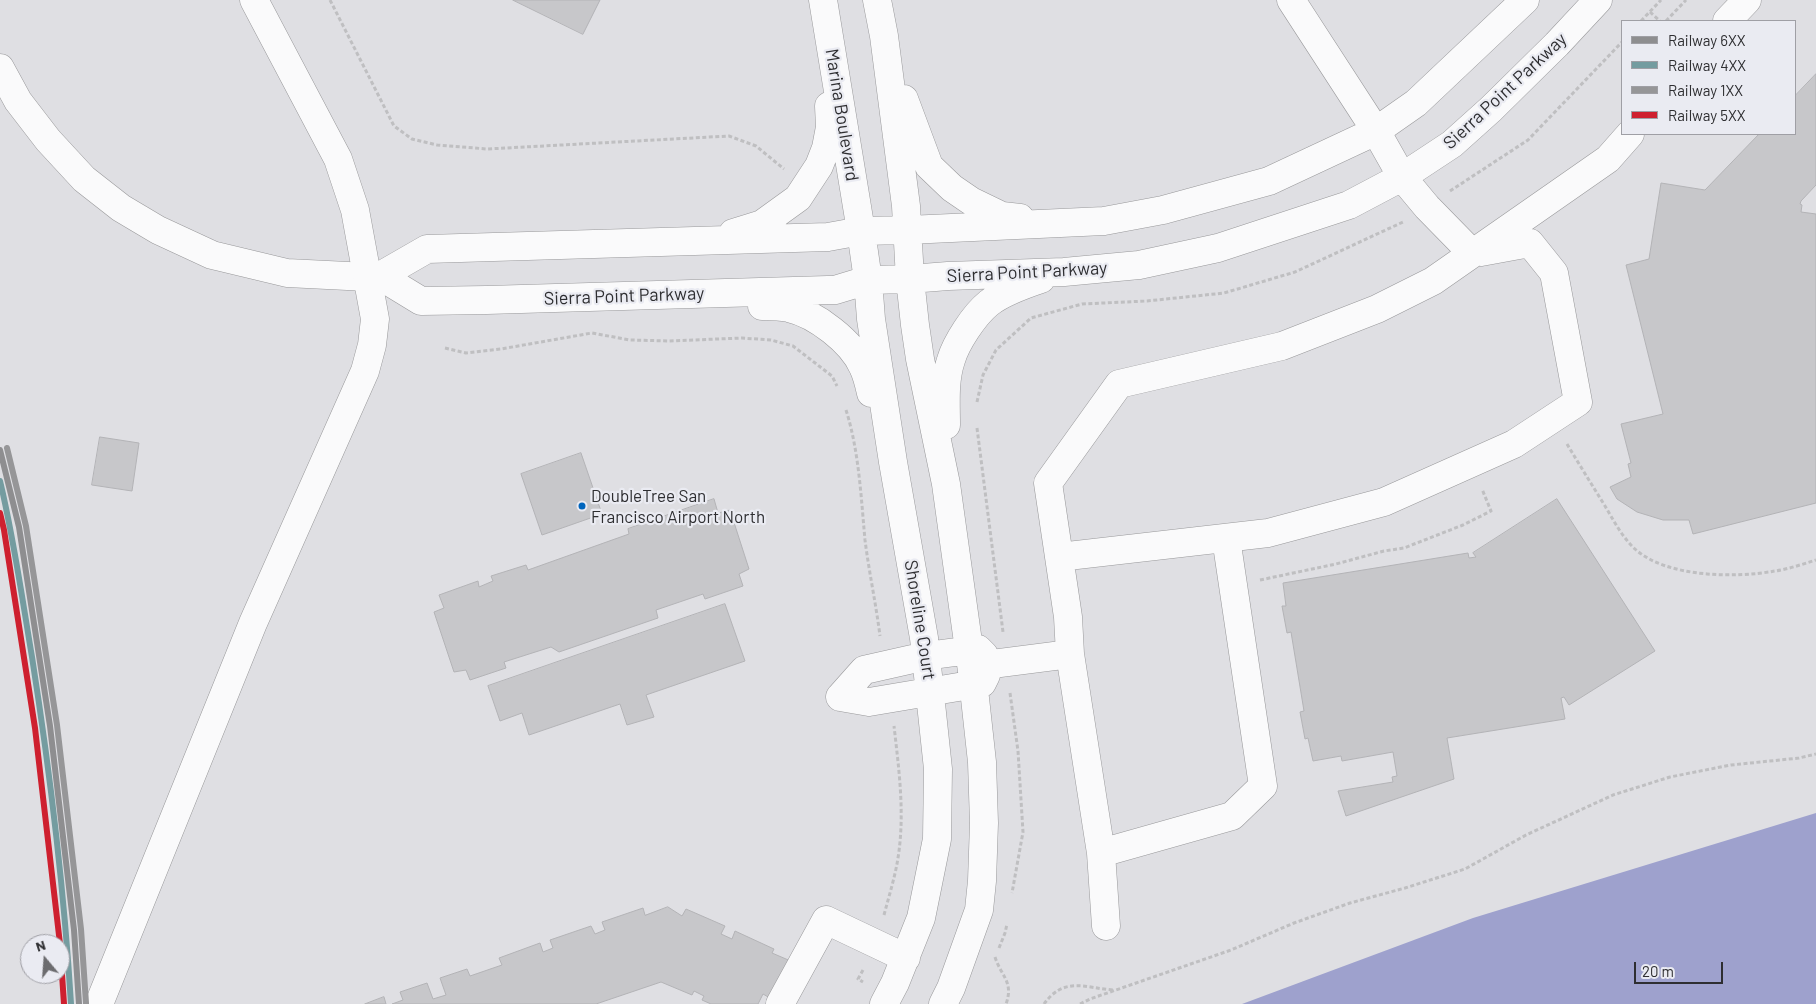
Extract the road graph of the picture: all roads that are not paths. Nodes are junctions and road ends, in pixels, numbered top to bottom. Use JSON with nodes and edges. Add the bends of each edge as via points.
{"nodes":[{"id":1,"x":254,"y":0,"type":"edge"},
{"id":2,"x":823,"y":0,"type":"edge"},
{"id":3,"x":877,"y":0,"type":"edge"},
{"id":4,"x":1291,"y":0,"type":"edge"},
{"id":5,"x":1525,"y":0,"type":"edge"},
{"id":6,"x":1598,"y":0,"type":"edge"},
{"id":7,"x":1747,"y":0,"type":"edge"},
{"id":8,"x":1728,"y":20,"type":"edge"},
{"id":9,"x":884,"y":36,"type":"junction"},
{"id":10,"x":0,"y":68,"type":"edge"},
{"id":11,"x":1376,"y":131,"type":"junction"},
{"id":12,"x":1629,"y":135,"type":"edge"},
{"id":13,"x":1402,"y":177,"type":"junction"},
{"id":14,"x":1104,"y":221,"type":"junction"},
{"id":15,"x":908,"y":230,"type":"junction"},
{"id":16,"x":861,"y":231,"type":"junction"},
{"id":17,"x":705,"y":241,"type":"junction"},
{"id":18,"x":1472,"y":254,"type":"junction"},
{"id":19,"x":1064,"y":272,"type":"junction"},
{"id":20,"x":374,"y":277,"type":"junction"},
{"id":21,"x":910,"y":279,"type":"junction"},
{"id":22,"x":868,"y":280,"type":"junction"},
{"id":23,"x":616,"y":297,"type":"junction"},
{"id":24,"x":893,"y":462,"type":"junction"},
{"id":25,"x":946,"y":484,"type":"junction"},
{"id":26,"x":1226,"y":538,"type":"junction"},
{"id":27,"x":1059,"y":557,"type":"junction"},
{"id":28,"x":969,"y":650,"type":"junction"},
{"id":29,"x":1070,"y":654,"type":"junction"},
{"id":30,"x":926,"y":656,"type":"junction"},
{"id":31,"x":992,"y":664,"type":"junction"},
{"id":32,"x":974,"y":684,"type":"junction"},
{"id":33,"x":931,"y":693,"type":"junction"},
{"id":34,"x":1101,"y":853,"type":"junction"},
{"id":35,"x":1106,"y":926,"type":"dead end"},
{"id":36,"x":906,"y":958,"type":"junction"},
{"id":37,"x":99,"y":1004,"type":"edge"},
{"id":38,"x":780,"y":1004,"type":"edge"},
{"id":39,"x":884,"y":1004,"type":"edge"},
{"id":40,"x":943,"y":1004,"type":"edge"}],
"edges":[{"from":1,"to":20,"type":"main road","via":[[338,159]]},
{"from":2,"to":16,"type":"main road","name":"Marina Boulevard"},
{"from":2,"to":17,"type":"main road","via":[[830,127],[820,166],[798,198],[762,224]]},
{"from":3,"to":9,"type":"main road"},
{"from":4,"to":11,"type":"main road"},
{"from":5,"to":11,"type":"main road","via":[[1416,103]]},
{"from":6,"to":13,"type":"main road","name":"Sierra Point Parkway","via":[[1491,109],[1452,144]]},
{"from":7,"to":8,"type":"main road"},
{"from":9,"to":14,"type":"main road","via":[[929,166],[952,188],[1002,216]]},
{"from":9,"to":15,"type":"main road"},
{"from":10,"to":20,"type":"main road","name":"Sierra Point Parkway","via":[[23,107],[84,179],[121,208],[151,225],[212,255],[287,273]]},
{"from":11,"to":13,"type":"main road"},
{"from":11,"to":14,"type":"main road","via":[[1270,181],[1163,210]]},
{"from":12,"to":18,"type":"main road","via":[[1608,159]]},
{"from":13,"to":18,"type":"main road"},
{"from":13,"to":19,"type":"main road","name":"Sierra Point Parkway","via":[[1349,206],[1218,248],[1139,265]]},
{"from":14,"to":15,"type":"main road"},
{"from":15,"to":16,"type":"main road"},
{"from":15,"to":21,"type":"main road"},
{"from":16,"to":17,"type":"main road","via":[[828,237]]},
{"from":16,"to":22,"type":"main road","name":"Shoreline Court"},
{"from":17,"to":20,"type":"main road","via":[[427,249]]},
{"from":18,"to":26,"type":"main road","via":[[1530,243],[1554,273],[1578,402],[1514,444],[1384,502],[1268,533]]},
{"from":18,"to":27,"type":"main road","via":[[1433,281],[1377,309],[1282,346],[1119,384],[1048,483]]},
{"from":19,"to":21,"type":"main road","name":"Sierra Point Parkway"},
{"from":19,"to":25,"type":"main road","via":[[1017,287],[989,303],[963,333],[951,360],[946,388]]},
{"from":20,"to":23,"type":"main road","name":"Sierra Point Parkway","via":[[421,301]]},
{"from":20,"to":37,"type":"main road","via":[[375,319],[365,371],[253,623]]},
{"from":21,"to":22,"type":"main road","name":"Sierra Point Parkway"},
{"from":21,"to":25,"type":"main road","via":[[920,359]]},
{"from":22,"to":23,"type":"main road","name":"Sierra Point Parkway","via":[[835,290]]},
{"from":22,"to":24,"type":"main road","name":"Shoreline Court"},
{"from":23,"to":24,"type":"main road","via":[[640,304],[691,302],[788,307],[820,321],[849,345],[863,366]]},
{"from":24,"to":30,"type":"main road","name":"Shoreline Court"},
{"from":25,"to":28,"type":"main road"},
{"from":26,"to":27,"type":"main road"},
{"from":26,"to":34,"type":"main road","via":[[1263,786],[1232,816]]},
{"from":27,"to":29,"type":"main road"},
{"from":28,"to":30,"type":"main road"},
{"from":28,"to":31,"type":"main road","via":[[978,649]]},
{"from":28,"to":32,"type":"main road"},
{"from":29,"to":31,"type":"main road"},
{"from":29,"to":34,"type":"main road"},
{"from":30,"to":33,"type":"main road","name":"Shoreline Court"},
{"from":30,"to":33,"type":"main road","via":[[864,670],[840,697],[869,702]]},
{"from":31,"to":32,"type":"main road","via":[[982,683]]},
{"from":32,"to":33,"type":"main road"},
{"from":32,"to":40,"type":"main road","via":[[982,762],[982,881],[979,910]]},
{"from":33,"to":36,"type":"main road","name":"Shoreline Court","via":[[938,769],[937,839],[921,918]]},
{"from":34,"to":35,"type":"main road"},
{"from":36,"to":38,"type":"main road","via":[[826,920]]},
{"from":36,"to":39,"type":"main road","name":"Shoreline Court"}]}
